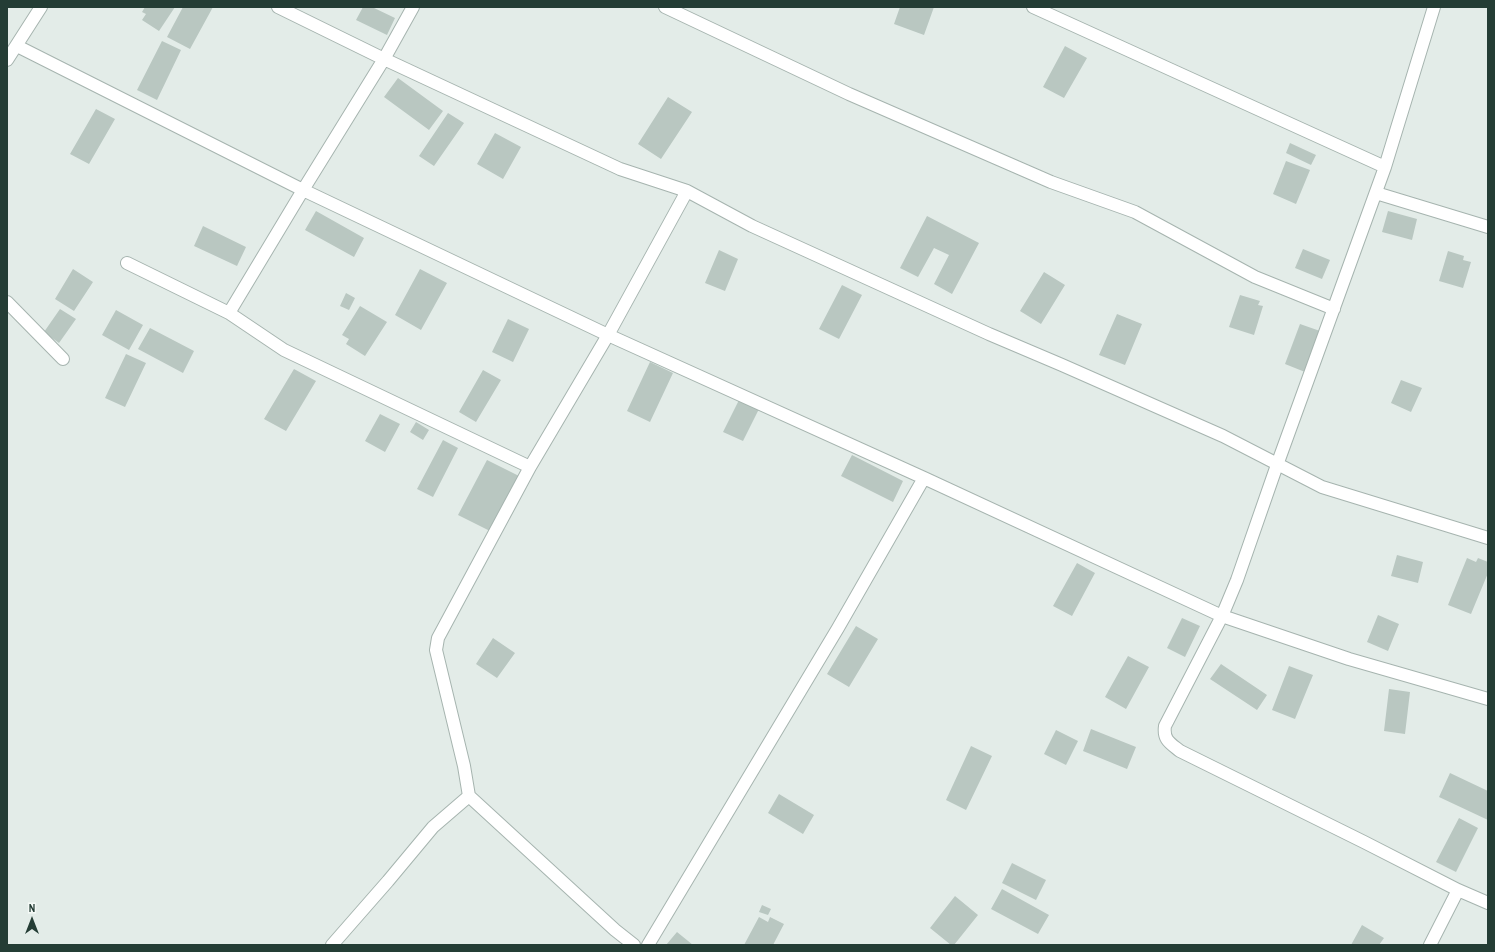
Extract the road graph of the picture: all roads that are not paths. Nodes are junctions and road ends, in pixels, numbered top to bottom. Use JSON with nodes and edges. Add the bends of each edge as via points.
{"nodes":[{"id":1,"x":41,"y":7,"type":"edge"},
{"id":2,"x":278,"y":7,"type":"edge"},
{"id":3,"x":412,"y":7,"type":"edge"},
{"id":4,"x":665,"y":7,"type":"edge"},
{"id":5,"x":1033,"y":7,"type":"edge"},
{"id":6,"x":1434,"y":7,"type":"edge"},
{"id":7,"x":17,"y":46,"type":"junction"},
{"id":8,"x":384,"y":59,"type":"junction"},
{"id":9,"x":7,"y":60,"type":"edge"},
{"id":10,"x":1385,"y":167,"type":"junction"},
{"id":11,"x":303,"y":190,"type":"junction"},
{"id":12,"x":687,"y":191,"type":"junction"},
{"id":13,"x":1376,"y":193,"type":"junction"},
{"id":14,"x":1488,"y":227,"type":"edge"},
{"id":15,"x":127,"y":263,"type":"dead end"},
{"id":16,"x":7,"y":302,"type":"edge"},
{"id":17,"x":1334,"y":308,"type":"junction"},
{"id":18,"x":229,"y":313,"type":"junction"},
{"id":19,"x":608,"y":336,"type":"junction"},
{"id":20,"x":63,"y":359,"type":"dead end"},
{"id":21,"x":1277,"y":465,"type":"junction"},
{"id":22,"x":530,"y":467,"type":"junction"},
{"id":23,"x":924,"y":478,"type":"junction"},
{"id":24,"x":1488,"y":538,"type":"edge"},
{"id":25,"x":1222,"y":616,"type":"junction"},
{"id":26,"x":1488,"y":699,"type":"edge"},
{"id":27,"x":469,"y":796,"type":"junction"},
{"id":28,"x":1458,"y":890,"type":"junction"},
{"id":29,"x":1488,"y":903,"type":"edge"},
{"id":30,"x":332,"y":945,"type":"edge"},
{"id":31,"x":634,"y":945,"type":"edge"},
{"id":32,"x":648,"y":945,"type":"edge"},
{"id":33,"x":1430,"y":945,"type":"edge"}],
"edges":[{"from":1,"to":7,"type":"street"},
{"from":2,"to":8,"type":"street"},
{"from":3,"to":8,"type":"street"},
{"from":4,"to":17,"type":"street","via":[[849,94],[1051,182],[1135,212],[1255,277]]},
{"from":5,"to":10,"type":"street"},
{"from":6,"to":10,"type":"street"},
{"from":7,"to":9,"type":"street"},
{"from":7,"to":11,"type":"street"},
{"from":8,"to":11,"type":"street"},
{"from":8,"to":12,"type":"street","via":[[620,169]]},
{"from":10,"to":13,"type":"street"},
{"from":11,"to":18,"type":"street"},
{"from":11,"to":19,"type":"street"},
{"from":12,"to":19,"type":"street"},
{"from":12,"to":21,"type":"street","via":[[752,226],[989,334],[1223,436]]},
{"from":13,"to":14,"type":"street"},
{"from":13,"to":17,"type":"street"},
{"from":15,"to":18,"type":"street"},
{"from":16,"to":20,"type":"street"},
{"from":17,"to":21,"type":"street"},
{"from":18,"to":22,"type":"street","via":[[284,350]]},
{"from":19,"to":22,"type":"street"},
{"from":19,"to":23,"type":"street"},
{"from":21,"to":24,"type":"street","via":[[1322,487]]},
{"from":21,"to":25,"type":"street"},
{"from":22,"to":27,"type":"street","via":[[438,638],[436,650]]},
{"from":23,"to":25,"type":"street"},
{"from":23,"to":32,"type":"street"},
{"from":25,"to":26,"type":"street","via":[[1349,659]]},
{"from":25,"to":28,"type":"street","via":[[1165,726],[1164,734],[1168,742],[1180,751]]},
{"from":27,"to":30,"type":"street","via":[[434,827]]},
{"from":27,"to":31,"type":"street"},
{"from":28,"to":29,"type":"street"},
{"from":28,"to":33,"type":"street"}]}
